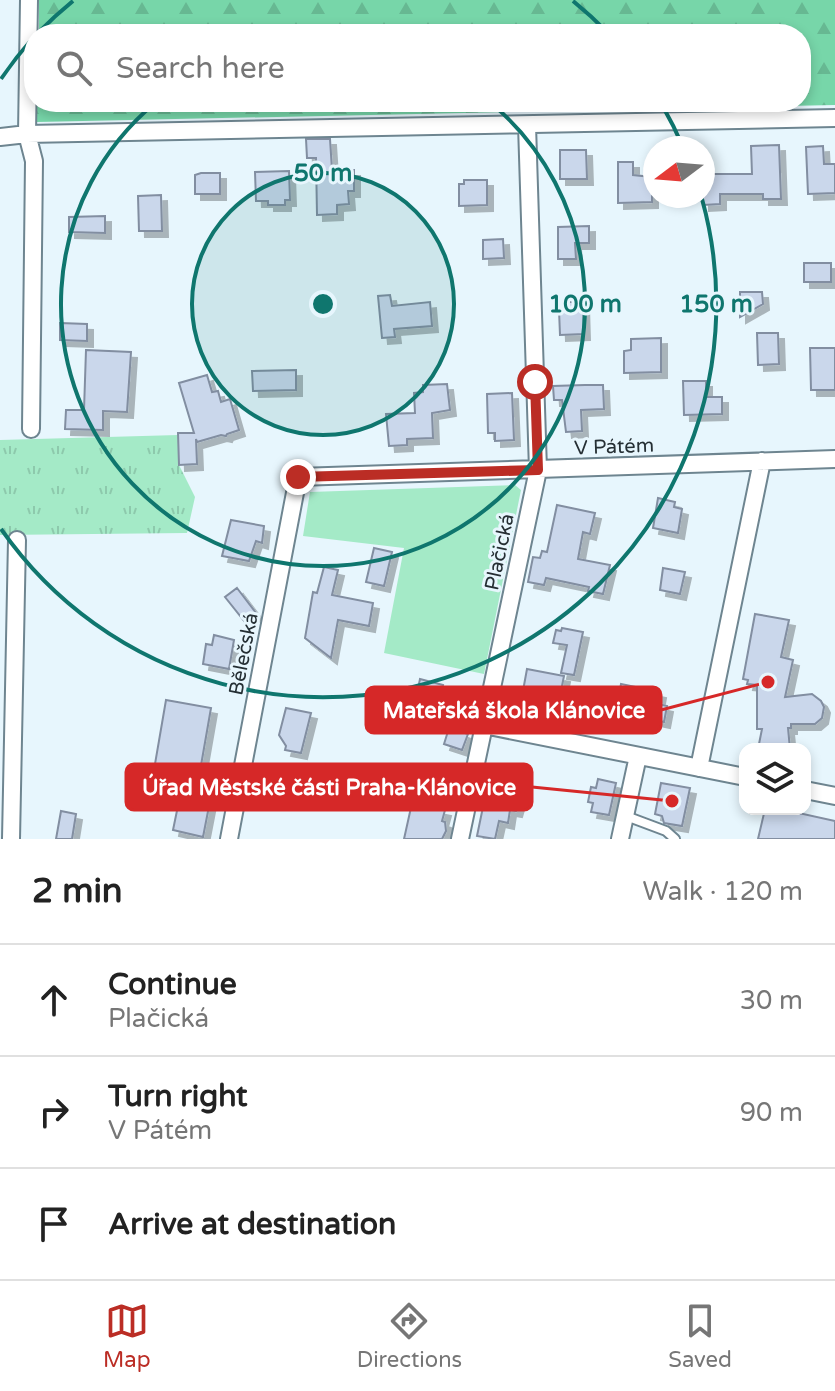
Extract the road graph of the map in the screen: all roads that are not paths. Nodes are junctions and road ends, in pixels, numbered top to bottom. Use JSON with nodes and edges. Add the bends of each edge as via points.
{"nodes":[{"id":1,"x":29,"y":0,"type":"edge"},
{"id":2,"x":29,"y":24,"type":"edge"},
{"id":3,"x":27,"y":112,"type":"edge"},
{"id":4,"x":835,"y":118,"type":"edge"},
{"id":5,"x":527,"y":125,"type":"junction"},
{"id":6,"x":27,"y":134,"type":"junction"},
{"id":7,"x":0,"y":137,"type":"edge"},
{"id":8,"x":31,"y":429,"type":"dead end"},
{"id":9,"x":835,"y":459,"type":"edge"},
{"id":10,"x":762,"y":461,"type":"junction"},
{"id":11,"x":538,"y":470,"type":"junction"},
{"id":12,"x":298,"y":477,"type":"joint"},
{"id":13,"x":17,"y":540,"type":"dead end"},
{"id":14,"x":484,"y":725,"type":"junction"},
{"id":15,"x":638,"y":756,"type":"junction"},
{"id":16,"x":699,"y":768,"type":"junction"},
{"id":17,"x":739,"y":776,"type":"edge"},
{"id":18,"x":811,"y":791,"type":"edge"},
{"id":19,"x":835,"y":796,"type":"edge"},
{"id":20,"x":625,"y":816,"type":"junction"},
{"id":21,"x":11,"y":839,"type":"edge"},
{"id":22,"x":229,"y":839,"type":"edge"},
{"id":23,"x":460,"y":839,"type":"edge"},
{"id":24,"x":620,"y":839,"type":"edge"},
{"id":25,"x":675,"y":839,"type":"edge"}],
"edges":[{"from":1,"to":2,"type":"street"},
{"from":3,"to":6,"type":"street"},
{"from":4,"to":5,"type":"street"},
{"from":5,"to":6,"type":"street"},
{"from":5,"to":11,"type":"street","name":"Plačická"},
{"from":6,"to":7,"type":"street"},
{"from":6,"to":8,"type":"street","via":[[34,161]]},
{"from":9,"to":10,"type":"street","name":"V Pátém"},
{"from":10,"to":11,"type":"street","name":"V Pátém"},
{"from":10,"to":16,"type":"street"},
{"from":11,"to":12,"type":"street","name":"V Pátém"},
{"from":11,"to":14,"type":"street","name":"Plačická"},
{"from":12,"to":22,"type":"street","name":"Bělečská"},
{"from":13,"to":21,"type":"street"},
{"from":14,"to":15,"type":"street"},
{"from":14,"to":23,"type":"street","name":"Plačická"},
{"from":15,"to":16,"type":"street"},
{"from":15,"to":20,"type":"street"},
{"from":16,"to":17,"type":"street"},
{"from":18,"to":19,"type":"street"},
{"from":20,"to":24,"type":"street"},
{"from":20,"to":25,"type":"lane"}]}
